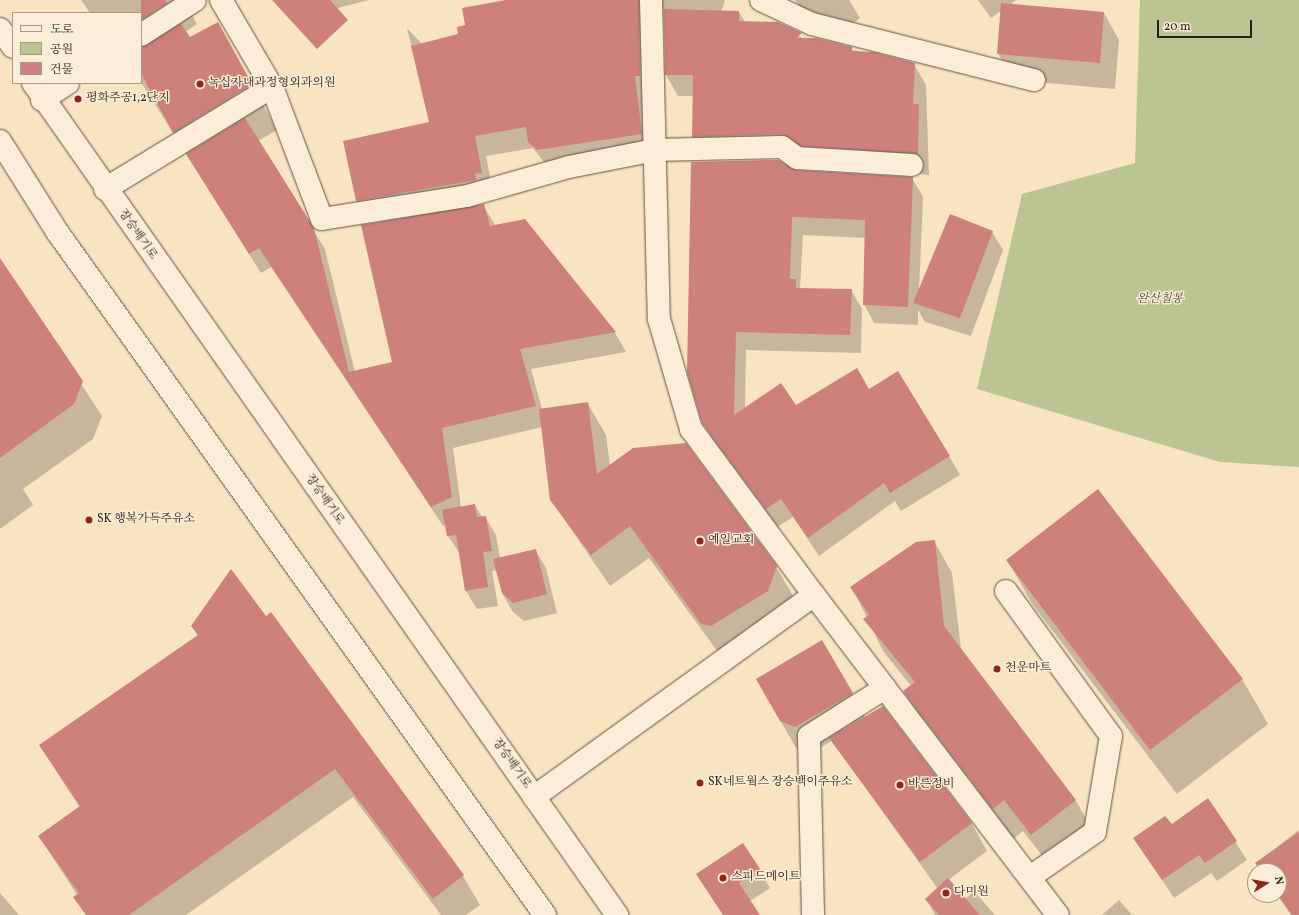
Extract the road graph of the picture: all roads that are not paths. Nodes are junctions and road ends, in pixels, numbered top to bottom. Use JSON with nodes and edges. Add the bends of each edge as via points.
{"nodes":[{"id":1,"x":195,"y":0,"type":"edge"},
{"id":2,"x":221,"y":0,"type":"edge"},
{"id":3,"x":651,"y":0,"type":"edge"},
{"id":4,"x":761,"y":0,"type":"edge"},
{"id":5,"x":0,"y":29,"type":"edge"},
{"id":6,"x":142,"y":34,"type":"edge"},
{"id":7,"x":12,"y":46,"type":"edge"},
{"id":8,"x":1034,"y":80,"type":"dead end"},
{"id":9,"x":65,"y":84,"type":"edge"},
{"id":10,"x":272,"y":88,"type":"junction"},
{"id":11,"x":38,"y":92,"type":"edge"},
{"id":12,"x":0,"y":141,"type":"edge"},
{"id":13,"x":655,"y":150,"type":"junction"},
{"id":14,"x":912,"y":165,"type":"dead end"},
{"id":15,"x":105,"y":189,"type":"junction"},
{"id":16,"x":1006,"y":591,"type":"dead end"},
{"id":17,"x":814,"y":595,"type":"junction"},
{"id":18,"x":885,"y":688,"type":"junction"},
{"id":19,"x":534,"y":797,"type":"junction"},
{"id":20,"x":1030,"y":877,"type":"junction"},
{"id":21,"x":545,"y":915,"type":"edge"},
{"id":22,"x":617,"y":915,"type":"edge"},
{"id":23,"x":813,"y":915,"type":"edge"},
{"id":24,"x":1058,"y":915,"type":"edge"}],
"edges":[{"from":1,"to":6,"type":"street"},
{"from":2,"to":10,"type":"street"},
{"from":3,"to":13,"type":"street"},
{"from":4,"to":8,"type":"street","via":[[812,24]]},
{"from":5,"to":7,"type":"street"},
{"from":9,"to":11,"type":"street"},
{"from":10,"to":13,"type":"street","via":[[322,219],[467,196],[569,167]]},
{"from":10,"to":15,"type":"street"},
{"from":11,"to":15,"type":"street","name":"장승배기로"},
{"from":12,"to":21,"type":"street","via":[[58,233]]},
{"from":13,"to":14,"type":"street","via":[[782,147],[797,158]]},
{"from":13,"to":17,"type":"street","via":[[659,319],[691,429]]},
{"from":15,"to":19,"type":"street","name":"장승배기로"},
{"from":16,"to":20,"type":"street","via":[[1111,736],[1095,832]]},
{"from":17,"to":18,"type":"street"},
{"from":17,"to":19,"type":"street"},
{"from":18,"to":20,"type":"street"},
{"from":18,"to":23,"type":"street","via":[[809,736]]},
{"from":19,"to":22,"type":"street","name":"장승배기로"},
{"from":20,"to":24,"type":"street"}]}
